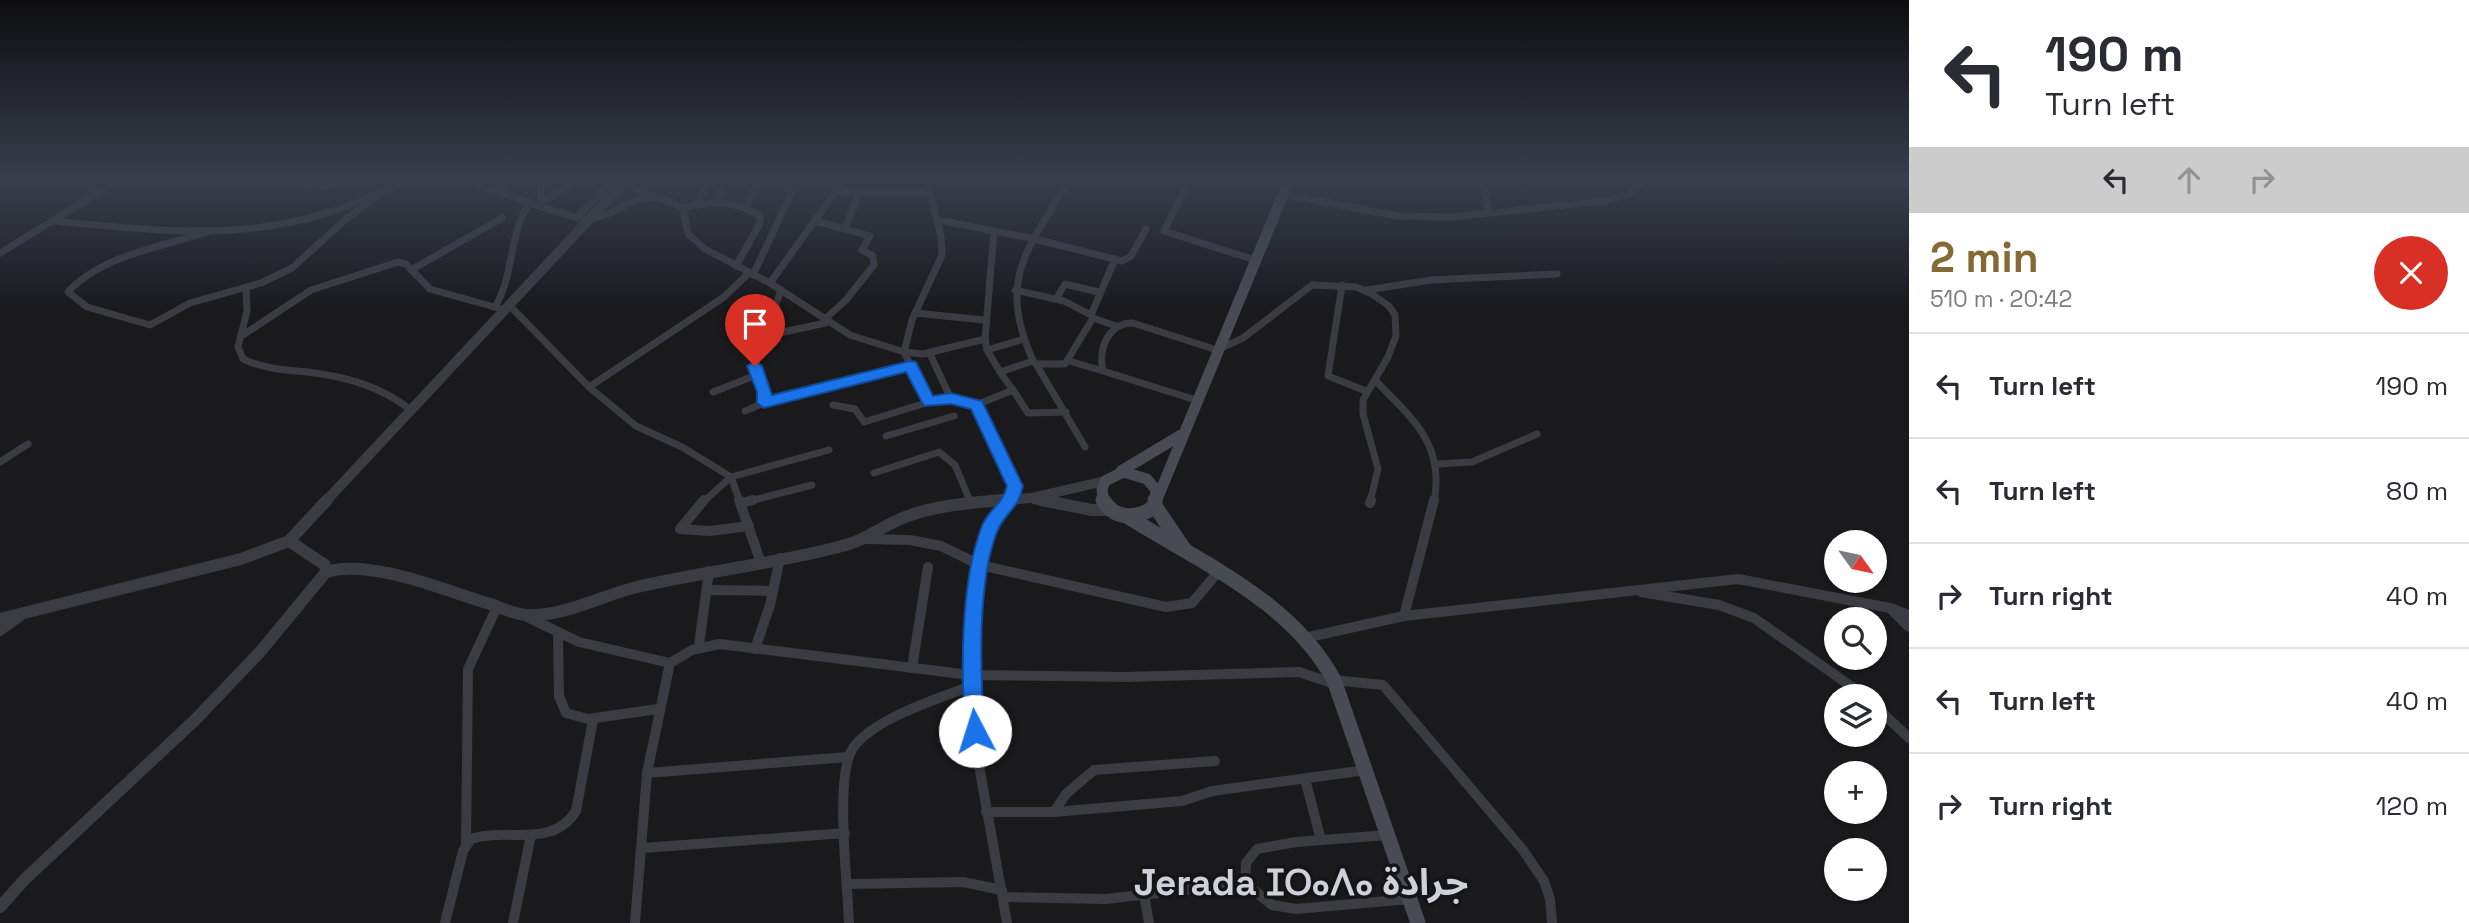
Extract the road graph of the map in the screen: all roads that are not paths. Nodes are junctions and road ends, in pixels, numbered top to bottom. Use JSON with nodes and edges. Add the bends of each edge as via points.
{"nodes":[{"id":1,"x":51,"y":223,"type":"edge"},
{"id":2,"x":75,"y":223,"type":"edge"},
{"id":3,"x":278,"y":223,"type":"edge"},
{"id":4,"x":342,"y":223,"type":"edge"},
{"id":5,"x":493,"y":223,"type":"edge"},
{"id":6,"x":516,"y":223,"type":"edge"},
{"id":7,"x":578,"y":223,"type":"edge"},
{"id":8,"x":687,"y":223,"type":"edge"},
{"id":9,"x":759,"y":223,"type":"edge"},
{"id":10,"x":776,"y":223,"type":"edge"},
{"id":11,"x":813,"y":223,"type":"edge"},
{"id":12,"x":823,"y":223,"type":"edge"},
{"id":13,"x":847,"y":223,"type":"edge"},
{"id":14,"x":939,"y":223,"type":"edge"},
{"id":15,"x":953,"y":223,"type":"edge"},
{"id":16,"x":1044,"y":223,"type":"edge"},
{"id":17,"x":1168,"y":223,"type":"edge"},
{"id":18,"x":1271,"y":223,"type":"edge"},
{"id":19,"x":845,"y":229,"type":"junction"},
{"id":20,"x":1146,"y":229,"type":"dead end"},
{"id":21,"x":210,"y":231,"type":"junction"},
{"id":22,"x":993,"y":231,"type":"junction"},
{"id":23,"x":1035,"y":239,"type":"junction"},
{"id":24,"x":0,"y":253,"type":"edge"},
{"id":25,"x":1115,"y":259,"type":"junction"},
{"id":26,"x":1255,"y":260,"type":"junction"},
{"id":27,"x":736,"y":266,"type":"junction"},
{"id":28,"x":411,"y":270,"type":"junction"},
{"id":29,"x":751,"y":274,"type":"junction"},
{"id":30,"x":1556,"y":274,"type":"dead end"},
{"id":31,"x":770,"y":283,"type":"junction"},
{"id":32,"x":1342,"y":285,"type":"junction"},
{"id":33,"x":246,"y":288,"type":"junction"},
{"id":34,"x":781,"y":290,"type":"junction"},
{"id":35,"x":1015,"y":290,"type":"junction"},
{"id":36,"x":1367,"y":290,"type":"junction"},
{"id":37,"x":1099,"y":292,"type":"junction"},
{"id":38,"x":1056,"y":299,"type":"junction"},
{"id":39,"x":503,"y":307,"type":"junction"},
{"id":40,"x":915,"y":313,"type":"junction"},
{"id":41,"x":1092,"y":316,"type":"junction"},
{"id":42,"x":984,"y":320,"type":"junction"},
{"id":43,"x":827,"y":321,"type":"junction"},
{"id":44,"x":1116,"y":326,"type":"junction"},
{"id":45,"x":765,"y":336,"type":"junction"},
{"id":46,"x":240,"y":337,"type":"junction"},
{"id":47,"x":985,"y":339,"type":"junction"},
{"id":48,"x":1024,"y":339,"type":"junction"},
{"id":49,"x":987,"y":349,"type":"junction"},
{"id":50,"x":1217,"y":350,"type":"junction"},
{"id":51,"x":904,"y":352,"type":"junction"},
{"id":52,"x":930,"y":354,"type":"junction"},
{"id":53,"x":1069,"y":361,"type":"junction"},
{"id":54,"x":1034,"y":362,"type":"junction"},
{"id":55,"x":910,"y":366,"type":"junction"},
{"id":56,"x":1103,"y":371,"type":"junction"},
{"id":57,"x":1000,"y":372,"type":"junction"},
{"id":58,"x":759,"y":374,"type":"junction"},
{"id":59,"x":1375,"y":380,"type":"junction"},
{"id":60,"x":589,"y":387,"type":"junction"},
{"id":61,"x":1013,"y":390,"type":"junction"},
{"id":62,"x":1366,"y":391,"type":"junction"},
{"id":63,"x":713,"y":392,"type":"dead end"},
{"id":64,"x":951,"y":399,"type":"junction"},
{"id":65,"x":1196,"y":400,"type":"junction"},
{"id":66,"x":929,"y":402,"type":"junction"},
{"id":67,"x":764,"y":403,"type":"junction"},
{"id":68,"x":833,"y":405,"type":"dead end"},
{"id":69,"x":976,"y":405,"type":"junction"},
{"id":70,"x":411,"y":410,"type":"junction"},
{"id":71,"x":745,"y":411,"type":"dead end"},
{"id":72,"x":902,"y":411,"type":"junction"},
{"id":73,"x":1066,"y":412,"type":"junction"},
{"id":74,"x":954,"y":416,"type":"dead end"},
{"id":75,"x":909,"y":429,"type":"junction"},
{"id":76,"x":1537,"y":434,"type":"dead end"},
{"id":77,"x":1181,"y":435,"type":"junction"},
{"id":78,"x":886,"y":436,"type":"dead end"},
{"id":79,"x":28,"y":444,"type":"dead end"},
{"id":80,"x":1084,"y":447,"type":"dead end"},
{"id":81,"x":829,"y":450,"type":"dead end"},
{"id":82,"x":0,"y":462,"type":"edge"},
{"id":83,"x":1438,"y":464,"type":"junction"},
{"id":84,"x":874,"y":473,"type":"dead end"},
{"id":85,"x":731,"y":477,"type":"junction"},
{"id":86,"x":1110,"y":478,"type":"junction"},
{"id":87,"x":812,"y":485,"type":"dead end"},
{"id":88,"x":1031,"y":498,"type":"junction"},
{"id":89,"x":1012,"y":500,"type":"junction"},
{"id":90,"x":970,"y":501,"type":"junction"},
{"id":91,"x":1156,"y":502,"type":"junction"},
{"id":92,"x":742,"y":503,"type":"junction"},
{"id":93,"x":1370,"y":503,"type":"dead end"},
{"id":94,"x":1110,"y":510,"type":"junction"},
{"id":95,"x":1128,"y":517,"type":"junction"},
{"id":96,"x":749,"y":526,"type":"junction"},
{"id":97,"x":866,"y":539,"type":"junction"},
{"id":98,"x":289,"y":541,"type":"junction"},
{"id":99,"x":1189,"y":554,"type":"junction"},
{"id":100,"x":780,"y":558,"type":"junction"},
{"id":101,"x":760,"y":560,"type":"junction"},
{"id":102,"x":980,"y":565,"type":"junction"},
{"id":103,"x":928,"y":567,"type":"dead end"},
{"id":104,"x":709,"y":571,"type":"junction"},
{"id":105,"x":326,"y":572,"type":"junction"},
{"id":106,"x":1219,"y":572,"type":"junction"},
{"id":107,"x":708,"y":590,"type":"junction"},
{"id":108,"x":1633,"y":591,"type":"junction"},
{"id":109,"x":773,"y":592,"type":"junction"},
{"id":110,"x":497,"y":607,"type":"junction"},
{"id":111,"x":1890,"y":608,"type":"junction"},
{"id":112,"x":29,"y":610,"type":"junction"},
{"id":113,"x":525,"y":615,"type":"junction"},
{"id":114,"x":1909,"y":615,"type":"edge"},
{"id":115,"x":1404,"y":616,"type":"junction"},
{"id":116,"x":0,"y":619,"type":"edge"},
{"id":117,"x":1909,"y":627,"type":"edge"},
{"id":118,"x":0,"y":631,"type":"edge"},
{"id":119,"x":558,"y":636,"type":"junction"},
{"id":120,"x":1309,"y":637,"type":"junction"},
{"id":121,"x":699,"y":645,"type":"junction"},
{"id":122,"x":755,"y":649,"type":"junction"},
{"id":123,"x":1324,"y":659,"type":"junction"},
{"id":124,"x":670,"y":663,"type":"junction"},
{"id":125,"x":912,"y":668,"type":"junction"},
{"id":126,"x":1299,"y":672,"type":"junction"},
{"id":127,"x":971,"y":681,"type":"junction"},
{"id":128,"x":1335,"y":682,"type":"junction"},
{"id":129,"x":1848,"y":684,"type":"edge"},
{"id":130,"x":658,"y":709,"type":"junction"},
{"id":131,"x":1887,"y":717,"type":"edge"},
{"id":132,"x":593,"y":720,"type":"junction"},
{"id":133,"x":1909,"y":738,"type":"edge"},
{"id":134,"x":848,"y":757,"type":"junction"},
{"id":135,"x":1215,"y":761,"type":"dead end"},
{"id":136,"x":1366,"y":770,"type":"junction"},
{"id":137,"x":647,"y":773,"type":"junction"},
{"id":138,"x":1305,"y":779,"type":"junction"},
{"id":139,"x":1054,"y":811,"type":"junction"},
{"id":140,"x":986,"y":812,"type":"junction"},
{"id":141,"x":845,"y":833,"type":"junction"},
{"id":142,"x":531,"y":835,"type":"junction"},
{"id":143,"x":1388,"y":835,"type":"junction"},
{"id":144,"x":1321,"y":840,"type":"junction"},
{"id":145,"x":466,"y":845,"type":"junction"},
{"id":146,"x":643,"y":848,"type":"junction"},
{"id":147,"x":1245,"y":883,"type":"junction"},
{"id":148,"x":849,"y":884,"type":"junction"},
{"id":149,"x":1002,"y":893,"type":"junction"},
{"id":150,"x":1143,"y":895,"type":"junction"},
{"id":151,"x":1410,"y":898,"type":"junction"},
{"id":152,"x":0,"y":907,"type":"edge"},
{"id":153,"x":445,"y":923,"type":"edge"},
{"id":154,"x":513,"y":923,"type":"edge"},
{"id":155,"x":635,"y":923,"type":"edge"},
{"id":156,"x":849,"y":923,"type":"edge"},
{"id":157,"x":1007,"y":923,"type":"edge"},
{"id":158,"x":1149,"y":923,"type":"edge"},
{"id":159,"x":1418,"y":923,"type":"edge"},
{"id":160,"x":1552,"y":923,"type":"edge"}],
"edges":[{"from":1,"to":24,"type":"street"},
{"from":2,"to":21,"type":"street"},
{"from":3,"to":21,"type":"street"},
{"from":4,"to":33,"type":"street","via":[[292,268]]},
{"from":5,"to":28,"type":"street"},
{"from":6,"to":39,"type":"street"},
{"from":7,"to":39,"type":"street"},
{"from":8,"to":27,"type":"street","via":[[691,239]]},
{"from":9,"to":27,"type":"street"},
{"from":10,"to":29,"type":"street"},
{"from":11,"to":31,"type":"street"},
{"from":12,"to":19,"type":"street"},
{"from":13,"to":19,"type":"street"},
{"from":14,"to":40,"type":"street","via":[[942,255]]},
{"from":15,"to":22,"type":"street"},
{"from":16,"to":23,"type":"street"},
{"from":17,"to":26,"type":"street","via":[[1164,231]]},
{"from":18,"to":26,"type":"main road"},
{"from":19,"to":43,"type":"street","via":[[870,236],[862,250],[875,261]]},
{"from":20,"to":25,"type":"street","via":[[1131,256]]},
{"from":21,"to":33,"type":"street","via":[[114,263],[72,285],[68,292],[87,307],[147,326],[190,303]]},
{"from":22,"to":23,"type":"street"},
{"from":22,"to":42,"type":"street"},
{"from":23,"to":25,"type":"street"},
{"from":23,"to":35,"type":"street"},
{"from":25,"to":37,"type":"street"},
{"from":26,"to":50,"type":"main road"},
{"from":27,"to":29,"type":"street"},
{"from":28,"to":39,"type":"street","via":[[430,289]]},
{"from":28,"to":46,"type":"street","via":[[390,263],[323,286]]},
{"from":29,"to":31,"type":"street"},
{"from":29,"to":60,"type":"street"},
{"from":30,"to":36,"type":"street","via":[[1431,280]]},
{"from":31,"to":34,"type":"street"},
{"from":32,"to":36,"type":"street"},
{"from":32,"to":50,"type":"street","via":[[1312,285],[1242,338]]},
{"from":32,"to":62,"type":"street","via":[[1328,376]]},
{"from":33,"to":46,"type":"street","via":[[247,311]]},
{"from":34,"to":43,"type":"street"},
{"from":34,"to":45,"type":"street"},
{"from":35,"to":38,"type":"street"},
{"from":35,"to":48,"type":"street"},
{"from":36,"to":59,"type":"street","via":[[1388,304],[1398,318],[1393,348]]},
{"from":37,"to":38,"type":"street","via":[[1065,284]]},
{"from":37,"to":41,"type":"street"},
{"from":38,"to":41,"type":"street"},
{"from":39,"to":60,"type":"street"},
{"from":39,"to":70,"type":"street"},
{"from":40,"to":42,"type":"street"},
{"from":40,"to":51,"type":"street"},
{"from":41,"to":44,"type":"street"},
{"from":41,"to":53,"type":"street"},
{"from":42,"to":47,"type":"street"},
{"from":43,"to":45,"type":"street"},
{"from":43,"to":51,"type":"street","via":[[850,335]]},
{"from":44,"to":50,"type":"street","via":[[1133,323]]},
{"from":44,"to":56,"type":"street","via":[[1101,356]]},
{"from":45,"to":58,"type":"street","via":[[755,355]]},
{"from":46,"to":70,"type":"street","via":[[239,353],[252,364],[369,383]]},
{"from":47,"to":49,"type":"street"},
{"from":47,"to":52,"type":"street"},
{"from":48,"to":49,"type":"street"},
{"from":48,"to":54,"type":"street"},
{"from":49,"to":57,"type":"street"},
{"from":50,"to":65,"type":"main road"},
{"from":51,"to":52,"type":"street"},
{"from":51,"to":55,"type":"street"},
{"from":52,"to":64,"type":"street"},
{"from":53,"to":54,"type":"street"},
{"from":53,"to":56,"type":"street"},
{"from":54,"to":57,"type":"street"},
{"from":54,"to":73,"type":"street"},
{"from":55,"to":66,"type":"street"},
{"from":55,"to":67,"type":"street"},
{"from":56,"to":65,"type":"street"},
{"from":57,"to":61,"type":"street"},
{"from":58,"to":63,"type":"street"},
{"from":58,"to":67,"type":"street"},
{"from":59,"to":62,"type":"street"},
{"from":59,"to":83,"type":"street","via":[[1416,426]]},
{"from":60,"to":85,"type":"street","via":[[636,426]]},
{"from":61,"to":69,"type":"street"},
{"from":61,"to":73,"type":"street","via":[[1028,413]]},
{"from":62,"to":93,"type":"street","via":[[1363,411],[1380,469]]},
{"from":64,"to":66,"type":"street"},
{"from":64,"to":69,"type":"street"},
{"from":65,"to":77,"type":"main road"},
{"from":66,"to":72,"type":"street"},
{"from":67,"to":71,"type":"street"},
{"from":68,"to":72,"type":"street","via":[[855,410],[864,422]]},
{"from":69,"to":89,"type":"street","via":[[1013,480]]},
{"from":70,"to":98,"type":"street"},
{"from":72,"to":75,"type":"street"},
{"from":73,"to":80,"type":"street"},
{"from":74,"to":75,"type":"street"},
{"from":75,"to":78,"type":"street"},
{"from":76,"to":83,"type":"street","via":[[1472,462]]},
{"from":77,"to":86,"type":"main road"},
{"from":77,"to":91,"type":"main road"},
{"from":79,"to":82,"type":"street"},
{"from":81,"to":85,"type":"street"},
{"from":83,"to":115,"type":"street","via":[[1426,540]]},
{"from":84,"to":90,"type":"street","via":[[946,454]]},
{"from":85,"to":92,"type":"street"},
{"from":85,"to":96,"type":"street","via":[[712,491],[680,529]]},
{"from":86,"to":88,"type":"street"},
{"from":86,"to":91,"type":"main road","via":[[1131,472],[1147,478]]},
{"from":86,"to":94,"type":"main road","via":[[1101,496]]},
{"from":87,"to":92,"type":"street"},
{"from":88,"to":89,"type":"street"},
{"from":88,"to":94,"type":"street"},
{"from":89,"to":90,"type":"street"},
{"from":89,"to":102,"type":"street","via":[[990,527]]},
{"from":90,"to":97,"type":"street","via":[[906,516]]},
{"from":91,"to":95,"type":"main road","via":[[1144,515]]},
{"from":91,"to":99,"type":"main road"},
{"from":92,"to":96,"type":"street"},
{"from":94,"to":95,"type":"main road"},
{"from":95,"to":99,"type":"main road"},
{"from":96,"to":101,"type":"street"},
{"from":97,"to":100,"type":"street"},
{"from":97,"to":102,"type":"street","via":[[891,538],[942,547]]},
{"from":98,"to":105,"type":"street","via":[[325,565]]},
{"from":98,"to":112,"type":"street","via":[[232,561]]},
{"from":99,"to":106,"type":"main road"},
{"from":100,"to":101,"type":"street"},
{"from":100,"to":109,"type":"street"},
{"from":101,"to":104,"type":"street"},
{"from":102,"to":106,"type":"street","via":[[1166,607],[1184,607],[1201,597]]},
{"from":102,"to":127,"type":"street"},
{"from":103,"to":125,"type":"street"},
{"from":104,"to":107,"type":"street"},
{"from":104,"to":113,"type":"street","via":[[570,608]]},
{"from":105,"to":110,"type":"street","via":[[359,569]]},
{"from":105,"to":152,"type":"street","via":[[260,652],[195,720],[78,826]]},
{"from":106,"to":120,"type":"main road"},
{"from":107,"to":109,"type":"street"},
{"from":107,"to":121,"type":"street"},
{"from":108,"to":111,"type":"street","via":[[1738,579]]},
{"from":108,"to":115,"type":"street"},
{"from":108,"to":129,"type":"street","via":[[1719,605],[1754,618]]},
{"from":109,"to":122,"type":"street"},
{"from":110,"to":113,"type":"street"},
{"from":110,"to":145,"type":"street","via":[[468,669]]},
{"from":111,"to":114,"type":"street"},
{"from":111,"to":117,"type":"street"},
{"from":112,"to":116,"type":"street"},
{"from":112,"to":118,"type":"street"},
{"from":113,"to":119,"type":"street"},
{"from":115,"to":120,"type":"street"},
{"from":119,"to":124,"type":"street"},
{"from":119,"to":132,"type":"street","via":[[561,707],[569,717]]},
{"from":120,"to":123,"type":"main road"},
{"from":121,"to":122,"type":"street","via":[[721,642]]},
{"from":121,"to":124,"type":"street"},
{"from":122,"to":125,"type":"street"},
{"from":123,"to":126,"type":"street"},
{"from":123,"to":128,"type":"main road"},
{"from":124,"to":130,"type":"street"},
{"from":125,"to":127,"type":"street"},
{"from":126,"to":127,"type":"street"},
{"from":126,"to":128,"type":"street"},
{"from":127,"to":134,"type":"street","via":[[878,728]]},
{"from":127,"to":140,"type":"street"},
{"from":128,"to":136,"type":"main road"},
{"from":128,"to":160,"type":"street","via":[[1383,685],[1523,850],[1544,881]]},
{"from":130,"to":132,"type":"street"},
{"from":130,"to":137,"type":"street"},
{"from":131,"to":133,"type":"street"},
{"from":132,"to":142,"type":"street","via":[[570,823],[551,834]]},
{"from":134,"to":137,"type":"street"},
{"from":134,"to":141,"type":"street"},
{"from":135,"to":139,"type":"street","via":[[1094,769]]},
{"from":136,"to":138,"type":"street"},
{"from":136,"to":143,"type":"main road"},
{"from":137,"to":146,"type":"street"},
{"from":138,"to":139,"type":"street","via":[[1212,791],[1182,801]]},
{"from":138,"to":144,"type":"street"},
{"from":139,"to":140,"type":"street"},
{"from":140,"to":149,"type":"street"},
{"from":141,"to":146,"type":"street"},
{"from":141,"to":148,"type":"street"},
{"from":142,"to":145,"type":"street","via":[[478,836]]},
{"from":142,"to":154,"type":"street"},
{"from":143,"to":144,"type":"street"},
{"from":143,"to":151,"type":"main road"},
{"from":144,"to":147,"type":"street","via":[[1257,849],[1247,863]]},
{"from":145,"to":153,"type":"street"},
{"from":146,"to":155,"type":"street"},
{"from":147,"to":150,"type":"street"},
{"from":147,"to":151,"type":"street","via":[[1272,905],[1296,909]]},
{"from":148,"to":149,"type":"street","via":[[963,882]]},
{"from":148,"to":156,"type":"street"},
{"from":149,"to":150,"type":"street","via":[[1106,899]]},
{"from":149,"to":157,"type":"street"},
{"from":150,"to":158,"type":"street"},
{"from":151,"to":159,"type":"main road"}]}
